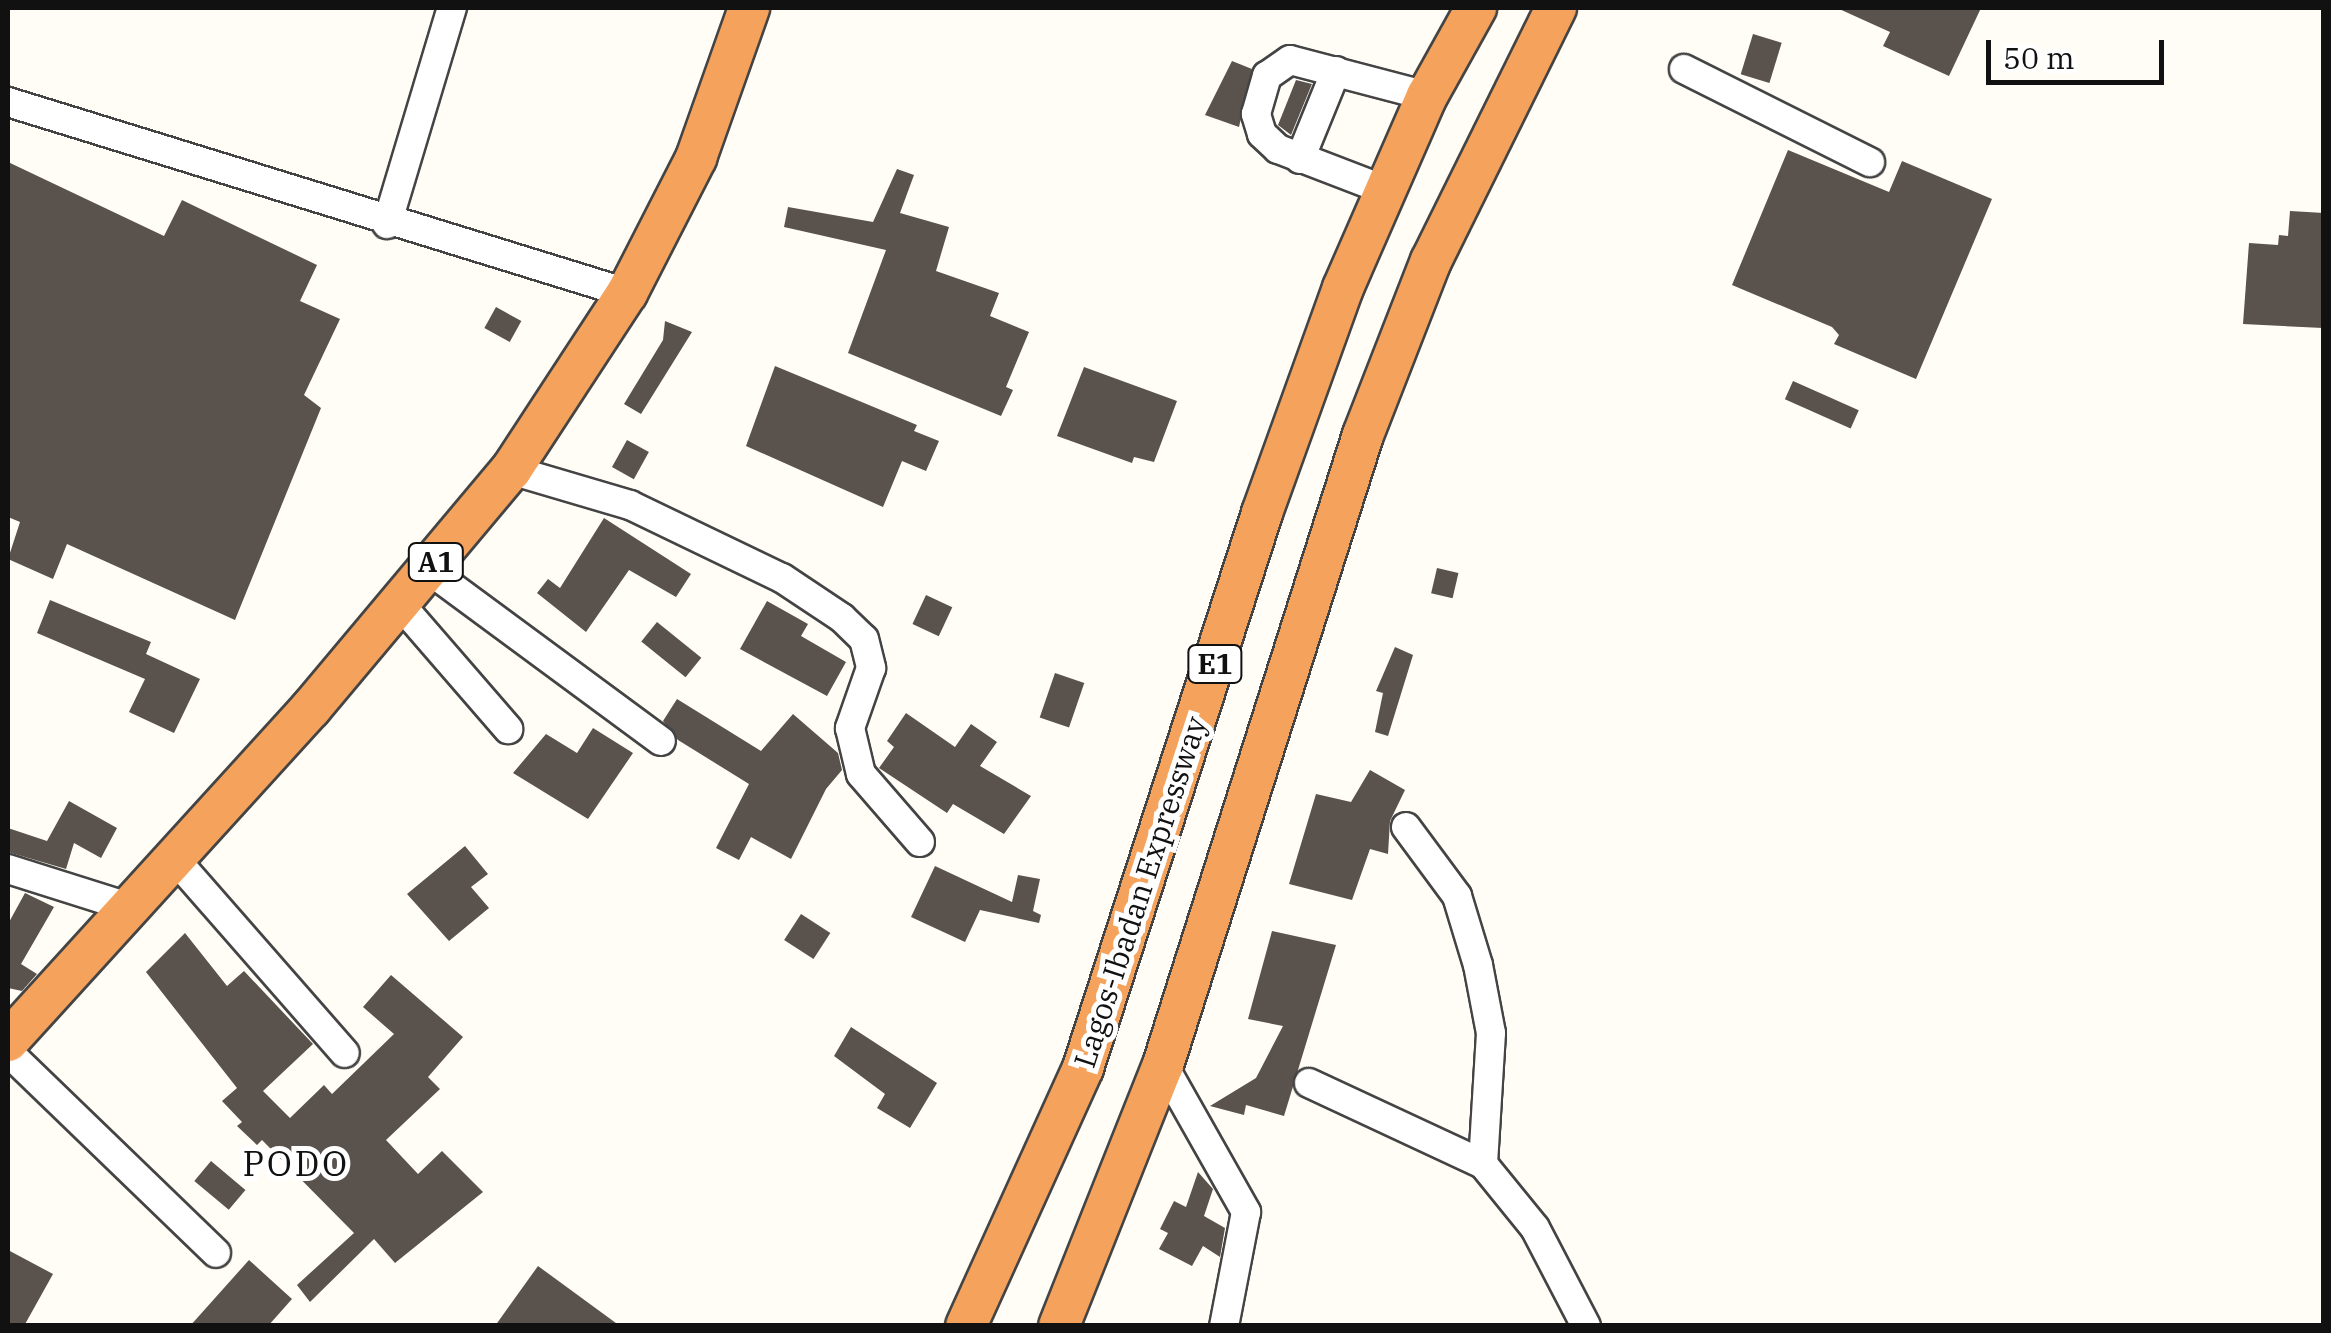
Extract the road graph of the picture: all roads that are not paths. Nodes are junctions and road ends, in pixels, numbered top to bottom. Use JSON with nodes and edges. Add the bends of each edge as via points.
{"nodes":[{"id":1,"x":452,"y":8,"type":"edge"},
{"id":2,"x":750,"y":8,"type":"edge"},
{"id":3,"x":1476,"y":8,"type":"edge"},
{"id":4,"x":1556,"y":8,"type":"edge"},
{"id":5,"x":1684,"y":68,"type":"dead end"},
{"id":6,"x":1336,"y":71,"type":"junction"},
{"id":7,"x":1427,"y":96,"type":"junction"},
{"id":8,"x":8,"y":102,"type":"edge"},
{"id":9,"x":1300,"y":158,"type":"junction"},
{"id":10,"x":1870,"y":162,"type":"dead end"},
{"id":11,"x":1385,"y":190,"type":"junction"},
{"id":12,"x":387,"y":224,"type":"junction"},
{"id":13,"x":627,"y":293,"type":"junction"},
{"id":14,"x":511,"y":470,"type":"junction"},
{"id":15,"x":429,"y":570,"type":"junction"},
{"id":16,"x":400,"y":603,"type":"junction"},
{"id":17,"x":508,"y":729,"type":"dead end"},
{"id":18,"x":661,"y":741,"type":"dead end"},
{"id":19,"x":1406,"y":826,"type":"dead end"},
{"id":20,"x":920,"y":842,"type":"dead end"},
{"id":21,"x":174,"y":858,"type":"junction"},
{"id":22,"x":8,"y":868,"type":"edge"},
{"id":23,"x":132,"y":908,"type":"junction"},
{"id":24,"x":8,"y":1041,"type":"edge"},
{"id":25,"x":8,"y":1052,"type":"edge"},
{"id":26,"x":346,"y":1054,"type":"dead end"},
{"id":27,"x":1163,"y":1065,"type":"junction"},
{"id":28,"x":1308,"y":1083,"type":"dead end"},
{"id":29,"x":1483,"y":1164,"type":"junction"},
{"id":30,"x":216,"y":1253,"type":"dead end"},
{"id":31,"x":1228,"y":1324,"type":"edge"},
{"id":32,"x":966,"y":1326,"type":"edge"},
{"id":33,"x":1059,"y":1326,"type":"edge"},
{"id":34,"x":1586,"y":1326,"type":"edge"}],
"edges":[{"from":1,"to":12,"type":"street"},
{"from":2,"to":13,"type":"highway","number":"A1","via":[[696,158]]},
{"from":3,"to":7,"type":"highway","name":"Lagos-Ibadan Expressway","number":"E1"},
{"from":4,"to":27,"type":"highway","number":"E1","via":[[1448,225],[1364,434]]},
{"from":5,"to":10,"type":"street"},
{"from":6,"to":7,"type":"street"},
{"from":6,"to":9,"type":"street"},
{"from":6,"to":9,"type":"street","via":[[1290,60],[1267,76],[1256,124],[1278,149]]},
{"from":7,"to":11,"type":"highway","name":"Lagos-Ibadan Expressway","number":"E1"},
{"from":8,"to":12,"type":"street"},
{"from":9,"to":11,"type":"street"},
{"from":11,"to":32,"type":"highway","name":"Lagos-Ibadan Expressway","number":"E1","via":[[1273,481],[1083,1068]]},
{"from":12,"to":13,"type":"street"},
{"from":13,"to":14,"type":"highway","number":"A1"},
{"from":14,"to":15,"type":"highway","number":"A1"},
{"from":14,"to":20,"type":"street","via":[[630,505],[782,578],[864,639],[871,668],[850,728],[854,753],[861,774]]},
{"from":15,"to":16,"type":"highway","number":"A1"},
{"from":15,"to":18,"type":"street"},
{"from":16,"to":17,"type":"street"},
{"from":16,"to":21,"type":"highway","number":"A1"},
{"from":19,"to":29,"type":"street","via":[[1458,896],[1478,965],[1491,1033]]},
{"from":21,"to":23,"type":"highway","number":"A1"},
{"from":21,"to":26,"type":"street"},
{"from":22,"to":23,"type":"street"},
{"from":23,"to":24,"type":"highway","number":"A1"},
{"from":25,"to":30,"type":"street"},
{"from":27,"to":31,"type":"street","via":[[1246,1212]]},
{"from":27,"to":33,"type":"highway","number":"E1"},
{"from":28,"to":29,"type":"street"},
{"from":29,"to":34,"type":"street","via":[[1535,1228]]}]}
